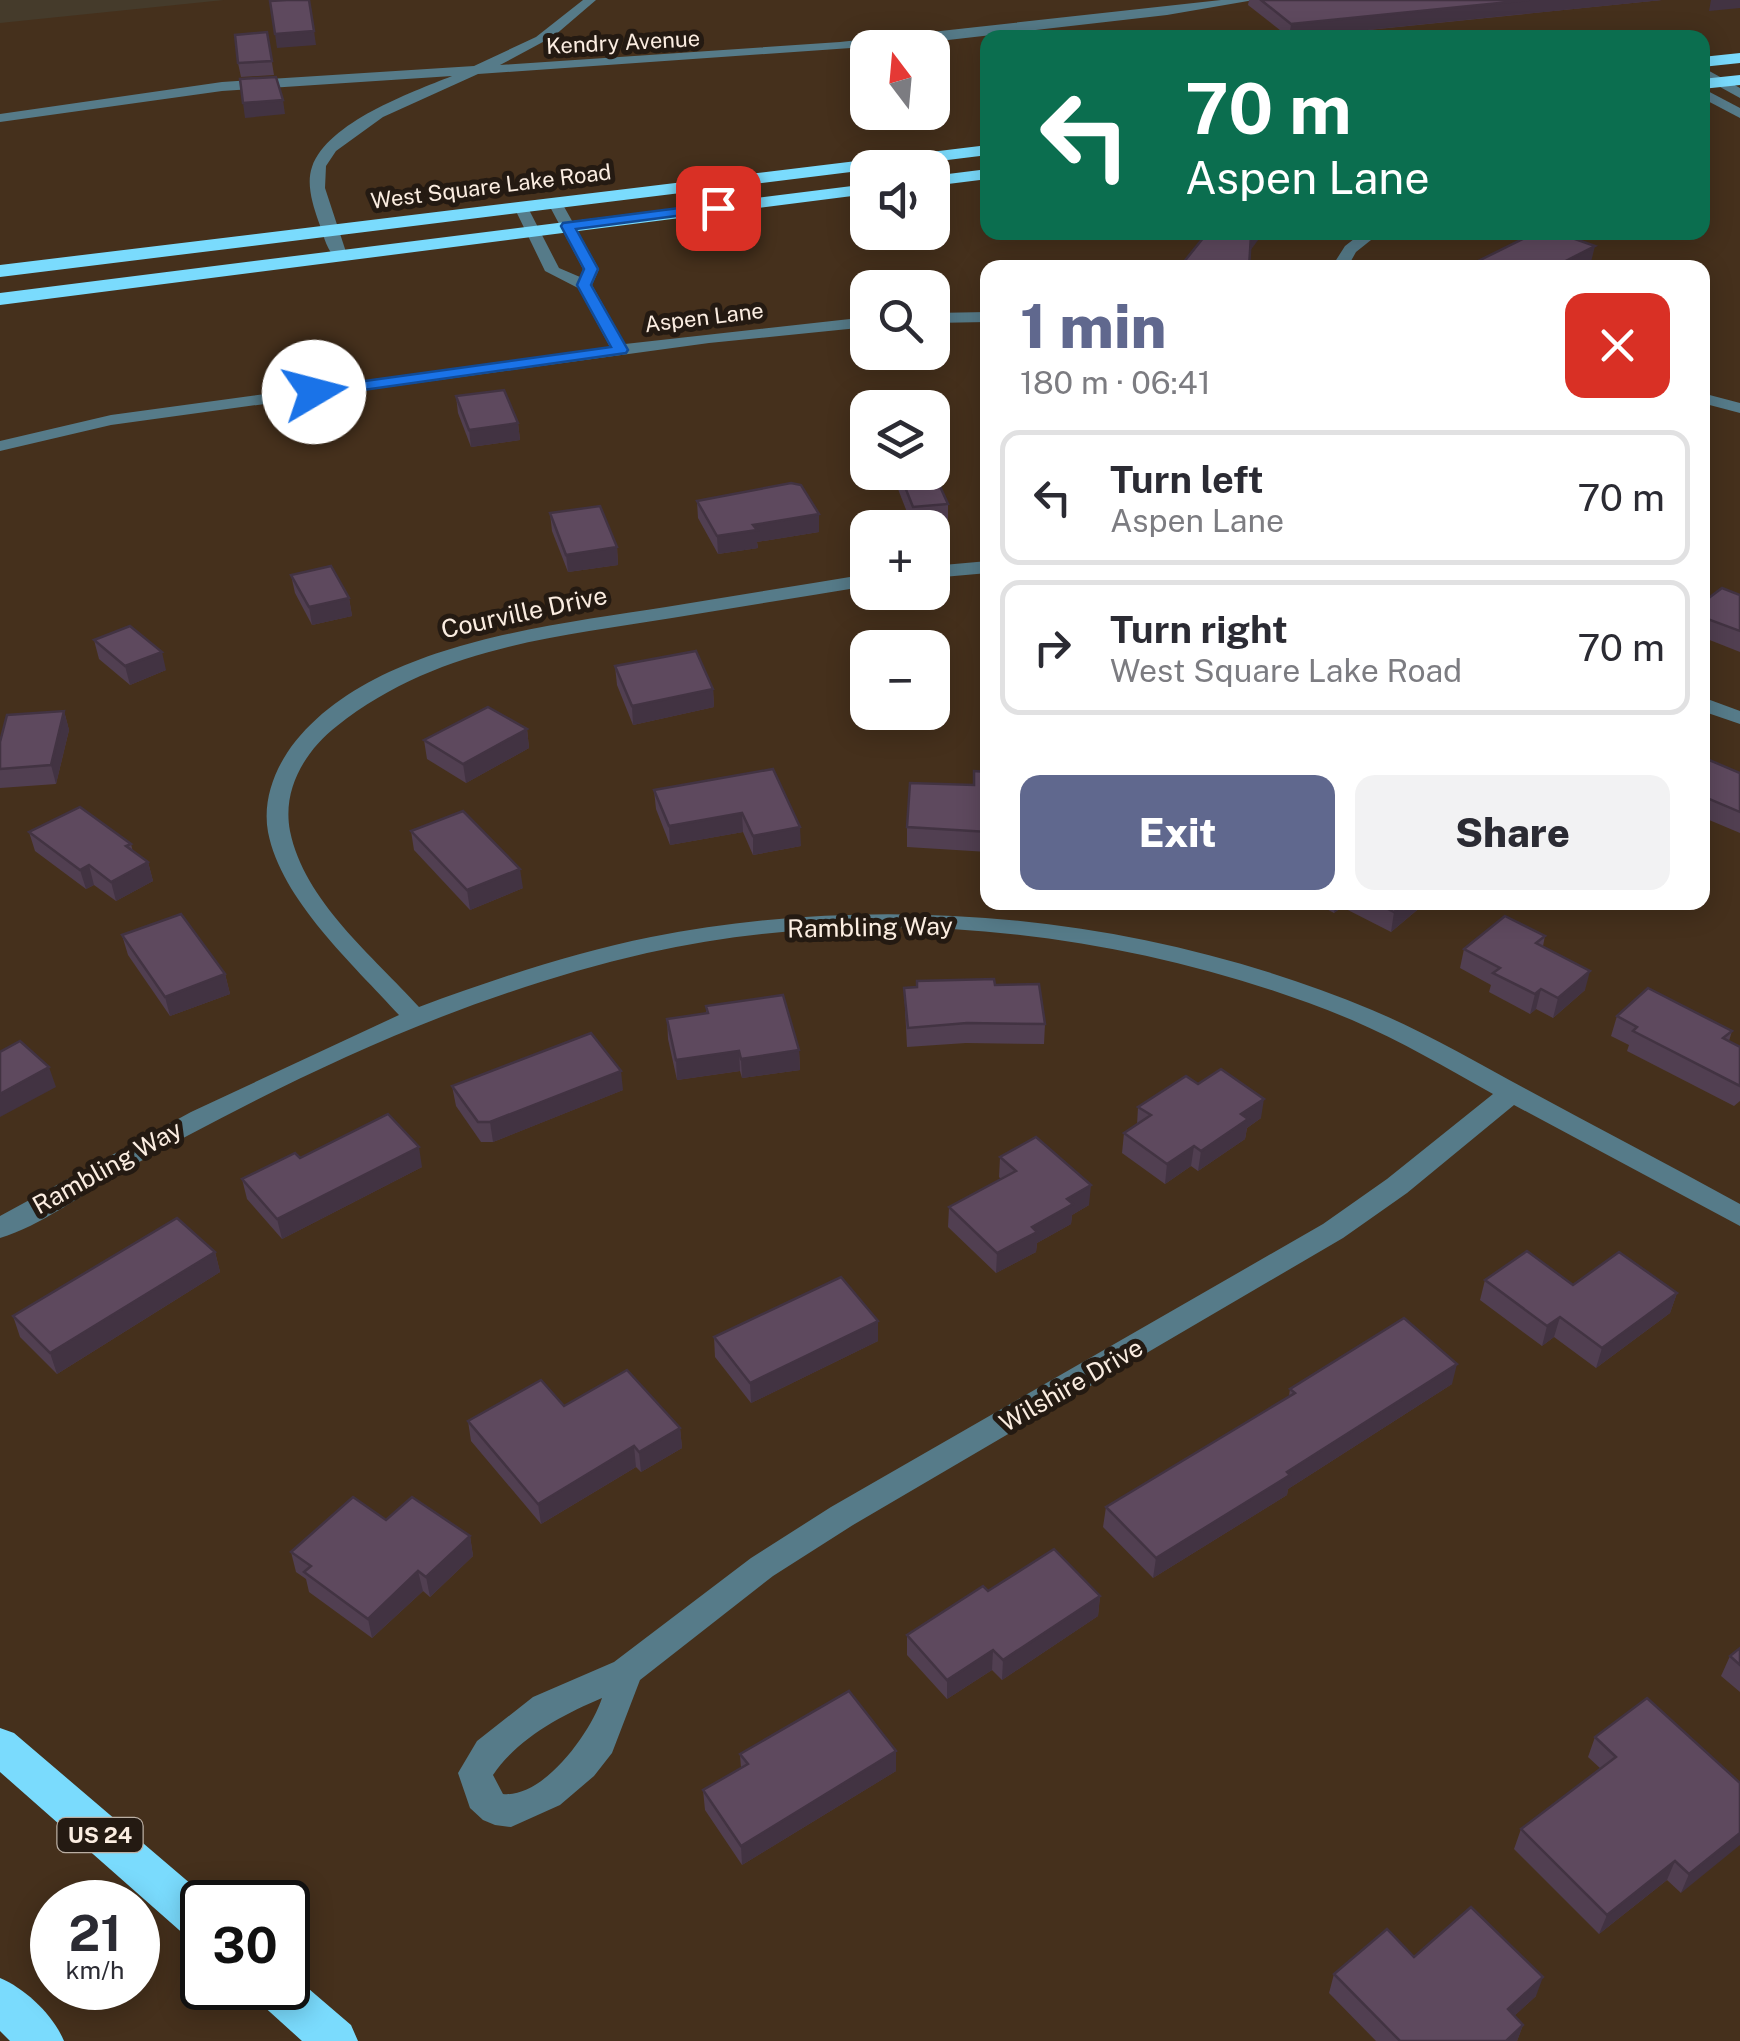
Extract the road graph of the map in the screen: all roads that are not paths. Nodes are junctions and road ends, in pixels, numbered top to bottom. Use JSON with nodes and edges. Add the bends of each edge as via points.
{"nodes":[{"id":1,"x":590,"y":0,"type":"edge"},
{"id":2,"x":1248,"y":0,"type":"edge"},
{"id":3,"x":1097,"y":21,"type":"junction"},
{"id":4,"x":1017,"y":30,"type":"edge"},
{"id":5,"x":1106,"y":30,"type":"edge"},
{"id":6,"x":980,"y":34,"type":"edge"},
{"id":7,"x":532,"y":44,"type":"junction"},
{"id":8,"x":1740,"y":58,"type":"edge"},
{"id":9,"x":1710,"y":61,"type":"edge"},
{"id":10,"x":598,"y":64,"type":"junction"},
{"id":11,"x":476,"y":70,"type":"junction"},
{"id":12,"x":1710,"y":76,"type":"edge"},
{"id":13,"x":1740,"y":80,"type":"edge"},
{"id":14,"x":1721,"y":82,"type":"junction"},
{"id":15,"x":1710,"y":83,"type":"edge"},
{"id":16,"x":1740,"y":94,"type":"edge"},
{"id":17,"x":1710,"y":97,"type":"edge"},
{"id":18,"x":1740,"y":114,"type":"edge"},
{"id":19,"x":0,"y":118,"type":"edge"},
{"id":20,"x":980,"y":151,"type":"edge"},
{"id":21,"x":980,"y":175,"type":"edge"},
{"id":22,"x":950,"y":178,"type":"edge"},
{"id":23,"x":850,"y":191,"type":"edge"},
{"id":24,"x":556,"y":203,"type":"junction"},
{"id":25,"x":521,"y":207,"type":"junction"},
{"id":26,"x":568,"y":226,"type":"junction"},
{"id":27,"x":533,"y":230,"type":"junction"},
{"id":28,"x":331,"y":231,"type":"junction"},
{"id":29,"x":1363,"y":240,"type":"edge"},
{"id":30,"x":339,"y":255,"type":"junction"},
{"id":31,"x":1344,"y":260,"type":"edge"},
{"id":32,"x":0,"y":271,"type":"edge"},
{"id":33,"x":584,"y":285,"type":"junction"},
{"id":34,"x":0,"y":299,"type":"edge"},
{"id":35,"x":980,"y":317,"type":"edge"},
{"id":36,"x":950,"y":318,"type":"edge"},
{"id":37,"x":850,"y":324,"type":"edge"},
{"id":38,"x":620,"y":350,"type":"junction"},
{"id":39,"x":1710,"y":400,"type":"edge"},
{"id":40,"x":1740,"y":408,"type":"edge"},
{"id":41,"x":0,"y":446,"type":"edge"},
{"id":42,"x":980,"y":569,"type":"edge"},
{"id":43,"x":950,"y":571,"type":"edge"},
{"id":44,"x":850,"y":583,"type":"edge"},
{"id":45,"x":1710,"y":706,"type":"edge"},
{"id":46,"x":1740,"y":718,"type":"edge"},
{"id":47,"x":416,"y":1019,"type":"junction"},
{"id":48,"x":1511,"y":1092,"type":"junction"},
{"id":49,"x":1740,"y":1216,"type":"edge"},
{"id":50,"x":0,"y":1228,"type":"edge"},
{"id":51,"x":626,"y":1672,"type":"junction"},
{"id":52,"x":0,"y":1746,"type":"edge"},
{"id":53,"x":180,"y":1903,"type":"edge"},
{"id":54,"x":0,"y":2000,"type":"edge"},
{"id":55,"x":300,"y":2010,"type":"edge"},
{"id":56,"x":41,"y":2041,"type":"edge"},
{"id":57,"x":335,"y":2041,"type":"edge"}],
"edges":[{"from":1,"to":7,"type":"street"},
{"from":2,"to":3,"type":"street","name":"Kendry Avenue"},
{"from":3,"to":4,"type":"street","name":"Kendry Avenue"},
{"from":3,"to":5,"type":"street"},
{"from":6,"to":10,"type":"street","name":"Kendry Avenue"},
{"from":7,"to":10,"type":"street"},
{"from":7,"to":11,"type":"street"},
{"from":8,"to":9,"type":"highway"},
{"from":10,"to":11,"type":"street","name":"Kendry Avenue"},
{"from":11,"to":19,"type":"street","name":"Kendry Avenue","via":[[209,86]]},
{"from":11,"to":28,"type":"street","via":[[381,112],[331,146],[317,182]]},
{"from":12,"to":14,"type":"street"},
{"from":13,"to":14,"type":"highway"},
{"from":14,"to":15,"type":"highway"},
{"from":14,"to":16,"type":"street"},
{"from":17,"to":18,"type":"street"},
{"from":20,"to":24,"type":"highway","name":"West Square Lake Road"},
{"from":21,"to":22,"type":"highway"},
{"from":23,"to":26,"type":"highway","name":"West Square Lake Road"},
{"from":24,"to":25,"type":"highway","name":"West Square Lake Road"},
{"from":24,"to":26,"type":"street","name":"Aspen Lane"},
{"from":25,"to":27,"type":"street","name":"Aspen Lane"},
{"from":25,"to":28,"type":"highway","name":"West Square Lake Road"},
{"from":26,"to":27,"type":"highway","name":"West Square Lake Road"},
{"from":26,"to":33,"type":"street","name":"Aspen Lane","via":[[591,269]]},
{"from":27,"to":30,"type":"highway","name":"West Square Lake Road"},
{"from":27,"to":33,"type":"street","name":"Aspen Lane","via":[[554,271]]},
{"from":28,"to":30,"type":"street"},
{"from":28,"to":32,"type":"highway","name":"West Square Lake Road"},
{"from":29,"to":31,"type":"street"},
{"from":30,"to":34,"type":"highway","name":"West Square Lake Road"},
{"from":33,"to":38,"type":"street","name":"Aspen Lane"},
{"from":35,"to":36,"type":"street"},
{"from":37,"to":38,"type":"street","name":"Aspen Lane"},
{"from":38,"to":41,"type":"street","via":[[111,420]]},
{"from":39,"to":40,"type":"street"},
{"from":42,"to":43,"type":"street"},
{"from":44,"to":47,"type":"street","name":"Courville Drive","via":[[462,650],[379,683],[311,737],[294,756],[277,809],[288,861]]},
{"from":45,"to":46,"type":"street"},
{"from":47,"to":48,"type":"street","name":"Rambling Way","via":[[552,970],[690,938],[838,923],[993,927],[1164,952],[1268,981],[1360,1014]]},
{"from":47,"to":50,"type":"street","name":"Rambling Way","via":[[181,1125]]},
{"from":48,"to":49,"type":"street","name":"Rambling Way"},
{"from":48,"to":51,"type":"street","name":"Wilshire Drive","via":[[1334,1230],[842,1516]]},
{"from":51,"to":51,"type":"street","name":"Wilshire Drive","via":[[545,1707],[489,1752],[475,1772],[486,1803],[506,1813],[524,1809],[563,1784],[612,1722]]},
{"from":52,"to":53,"type":"highway","number":"US 24"},
{"from":54,"to":56,"type":"highway"},
{"from":55,"to":57,"type":"highway"}]}
